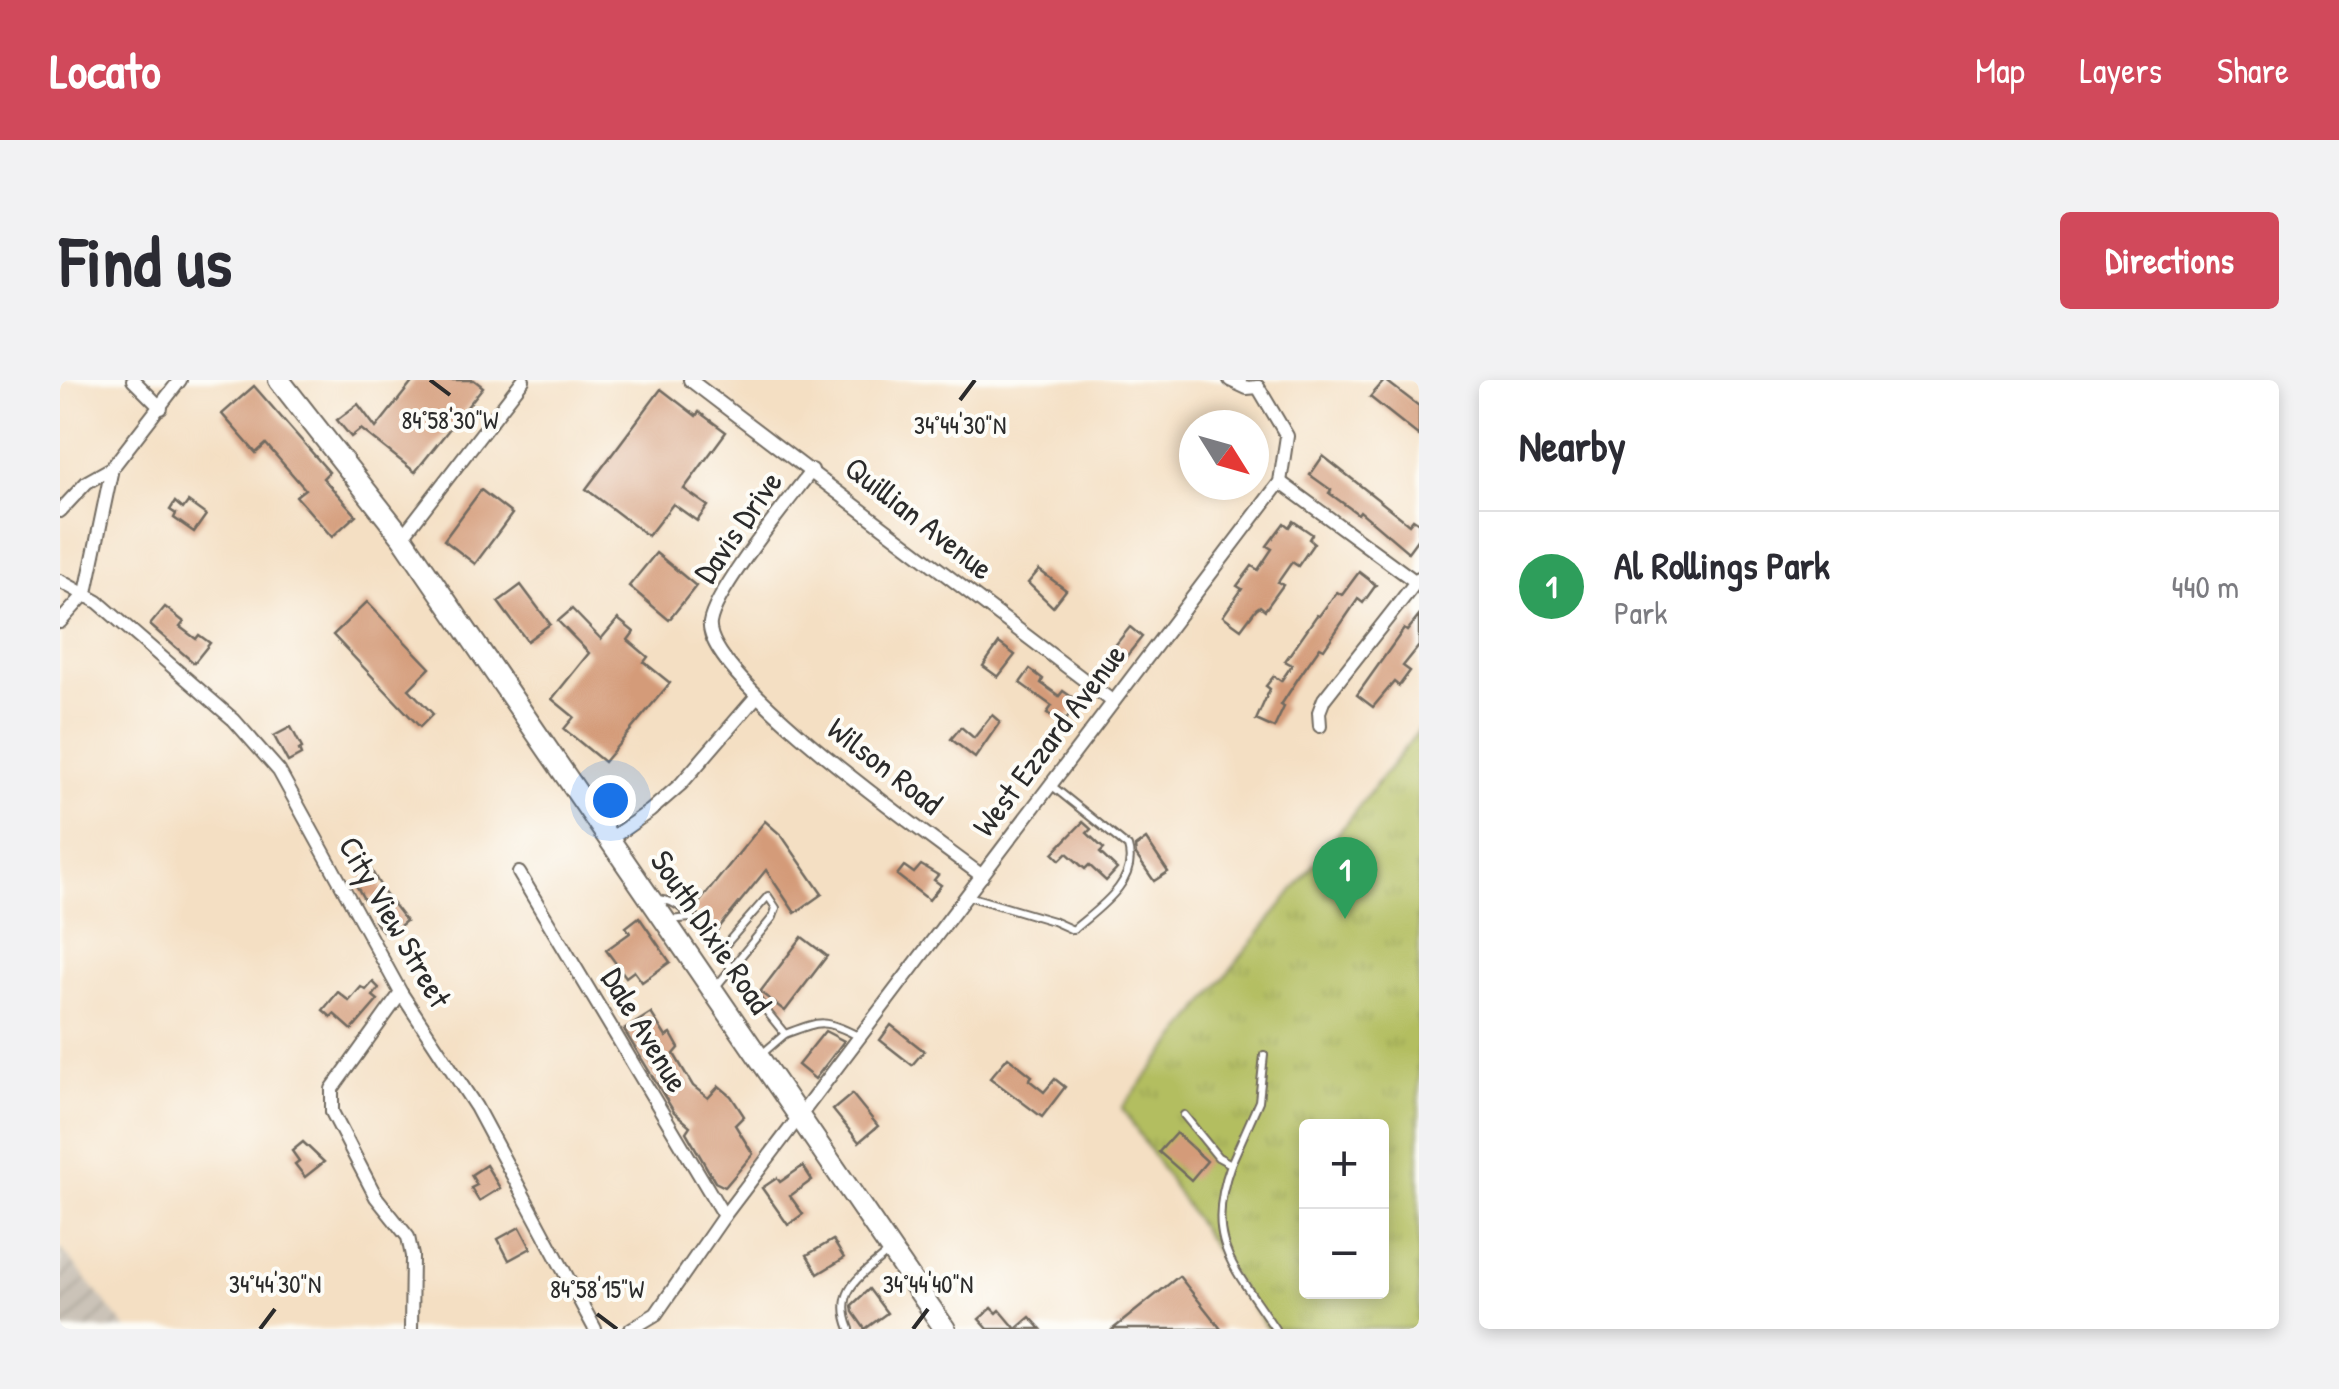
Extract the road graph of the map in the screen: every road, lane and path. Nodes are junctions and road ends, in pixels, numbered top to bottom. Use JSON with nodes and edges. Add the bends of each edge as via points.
{"nodes":[{"id":1,"x":133,"y":380,"type":"edge"},
{"id":2,"x":180,"y":380,"type":"edge"},
{"id":3,"x":279,"y":380,"type":"edge"},
{"id":4,"x":523,"y":380,"type":"edge"},
{"id":5,"x":690,"y":380,"type":"edge"},
{"id":6,"x":1230,"y":380,"type":"edge"},
{"id":7,"x":1258,"y":384,"type":"edge"},
{"id":8,"x":160,"y":408,"type":"junction"},
{"id":9,"x":112,"y":468,"type":"junction"},
{"id":10,"x":812,"y":470,"type":"junction"},
{"id":11,"x":1280,"y":482,"type":"junction"},
{"id":12,"x":60,"y":512,"type":"edge"},
{"id":13,"x":402,"y":537,"type":"junction"},
{"id":14,"x":60,"y":580,"type":"edge"},
{"id":15,"x":1417,"y":580,"type":"edge"},
{"id":16,"x":86,"y":593,"type":"junction"},
{"id":17,"x":60,"y":622,"type":"edge"},
{"id":18,"x":756,"y":698,"type":"junction"},
{"id":19,"x":1112,"y":701,"type":"junction"},
{"id":20,"x":1320,"y":726,"type":"dead end"},
{"id":21,"x":1050,"y":784,"type":"junction"},
{"id":22,"x":610,"y":838,"type":"junction"},
{"id":23,"x":519,"y":873,"type":"dead end"},
{"id":24,"x":982,"y":876,"type":"junction"},
{"id":25,"x":968,"y":896,"type":"junction"},
{"id":26,"x":652,"y":899,"type":"junction"},
{"id":27,"x":692,"y":918,"type":"junction"},
{"id":28,"x":666,"y":920,"type":"junction"},
{"id":29,"x":720,"y":951,"type":"junction"},
{"id":30,"x":731,"y":968,"type":"junction"},
{"id":31,"x":714,"y":989,"type":"junction"},
{"id":32,"x":401,"y":994,"type":"junction"},
{"id":33,"x":784,"y":1034,"type":"junction"},
{"id":34,"x":860,"y":1037,"type":"junction"},
{"id":35,"x":759,"y":1055,"type":"junction"},
{"id":36,"x":1264,"y":1056,"type":"dead end"},
{"id":37,"x":800,"y":1115,"type":"junction"},
{"id":38,"x":1184,"y":1115,"type":"dead end"},
{"id":39,"x":1231,"y":1164,"type":"junction"},
{"id":40,"x":724,"y":1216,"type":"junction"},
{"id":41,"x":892,"y":1249,"type":"junction"},
{"id":42,"x":411,"y":1329,"type":"edge"},
{"id":43,"x":595,"y":1329,"type":"edge"},
{"id":44,"x":630,"y":1329,"type":"edge"},
{"id":45,"x":850,"y":1329,"type":"edge"},
{"id":46,"x":946,"y":1329,"type":"edge"},
{"id":47,"x":1275,"y":1329,"type":"edge"}],
"edges":[{"from":1,"to":8,"type":"street"},
{"from":2,"to":8,"type":"street"},
{"from":3,"to":13,"type":"main road","name":"South Dixie Road"},
{"from":4,"to":13,"type":"street"},
{"from":5,"to":10,"type":"street","name":"Quillian Avenue"},
{"from":6,"to":7,"type":"street","via":[[1246,388]]},
{"from":7,"to":11,"type":"street","via":[[1287,436]]},
{"from":8,"to":9,"type":"street"},
{"from":9,"to":12,"type":"street","via":[[87,482]]},
{"from":9,"to":16,"type":"street"},
{"from":10,"to":18,"type":"street","name":"Davis Drive","via":[[722,593],[709,627],[714,645]]},
{"from":10,"to":19,"type":"street","name":"Quillian Avenue"},
{"from":11,"to":15,"type":"street"},
{"from":11,"to":19,"type":"street","name":"West Ezzard Avenue"},
{"from":13,"to":22,"type":"main road","name":"South Dixie Road"},
{"from":14,"to":16,"type":"street","name":"City View Street"},
{"from":15,"to":20,"type":"street","via":[[1324,699]]},
{"from":16,"to":17,"type":"street"},
{"from":16,"to":32,"type":"street","name":"City View Street","via":[[262,748]]},
{"from":18,"to":22,"type":"street","via":[[681,784]]},
{"from":18,"to":24,"type":"street","name":"Wilson Road"},
{"from":19,"to":21,"type":"street","name":"West Ezzard Avenue"},
{"from":21,"to":24,"type":"street","name":"West Ezzard Avenue"},
{"from":21,"to":25,"type":"lane","via":[[1128,847],[1126,878],[1073,930]]},
{"from":22,"to":26,"type":"main road","name":"South Dixie Road"},
{"from":23,"to":40,"type":"street","name":"Dale Avenue"},
{"from":24,"to":25,"type":"street","name":"West Ezzard Avenue"},
{"from":25,"to":34,"type":"street","name":"West Ezzard Avenue"},
{"from":26,"to":27,"type":"lane","via":[[682,906]]},
{"from":26,"to":28,"type":"main road","name":"South Dixie Road"},
{"from":27,"to":28,"type":"lane"},
{"from":27,"to":29,"type":"lane"},
{"from":28,"to":31,"type":"main road","name":"South Dixie Road"},
{"from":29,"to":30,"type":"lane"},
{"from":29,"to":30,"type":"lane","via":[[768,896],[776,908],[772,918]]},
{"from":30,"to":31,"type":"lane"},
{"from":30,"to":33,"type":"lane"},
{"from":31,"to":35,"type":"main road","name":"South Dixie Road"},
{"from":32,"to":42,"type":"street","via":[[332,1089],[332,1112],[376,1197],[408,1237]]},
{"from":32,"to":43,"type":"street","name":"City View Street","via":[[476,1107]]},
{"from":33,"to":34,"type":"lane","via":[[820,1020]]},
{"from":33,"to":35,"type":"lane"},
{"from":34,"to":37,"type":"street","name":"West Ezzard Avenue"},
{"from":35,"to":37,"type":"main road","name":"South Dixie Road"},
{"from":36,"to":39,"type":"lane","via":[[1259,1101]]},
{"from":37,"to":40,"type":"street","name":"West Ezzard Avenue"},
{"from":37,"to":41,"type":"main road","name":"South Dixie Road"},
{"from":38,"to":39,"type":"lane"},
{"from":39,"to":47,"type":"lane","via":[[1220,1194],[1224,1250]]},
{"from":40,"to":44,"type":"street","name":"West Ezzard Avenue","via":[[656,1314]]},
{"from":41,"to":45,"type":"lane","via":[[847,1295]]},
{"from":41,"to":46,"type":"main road","name":"South Dixie Road"}]}
